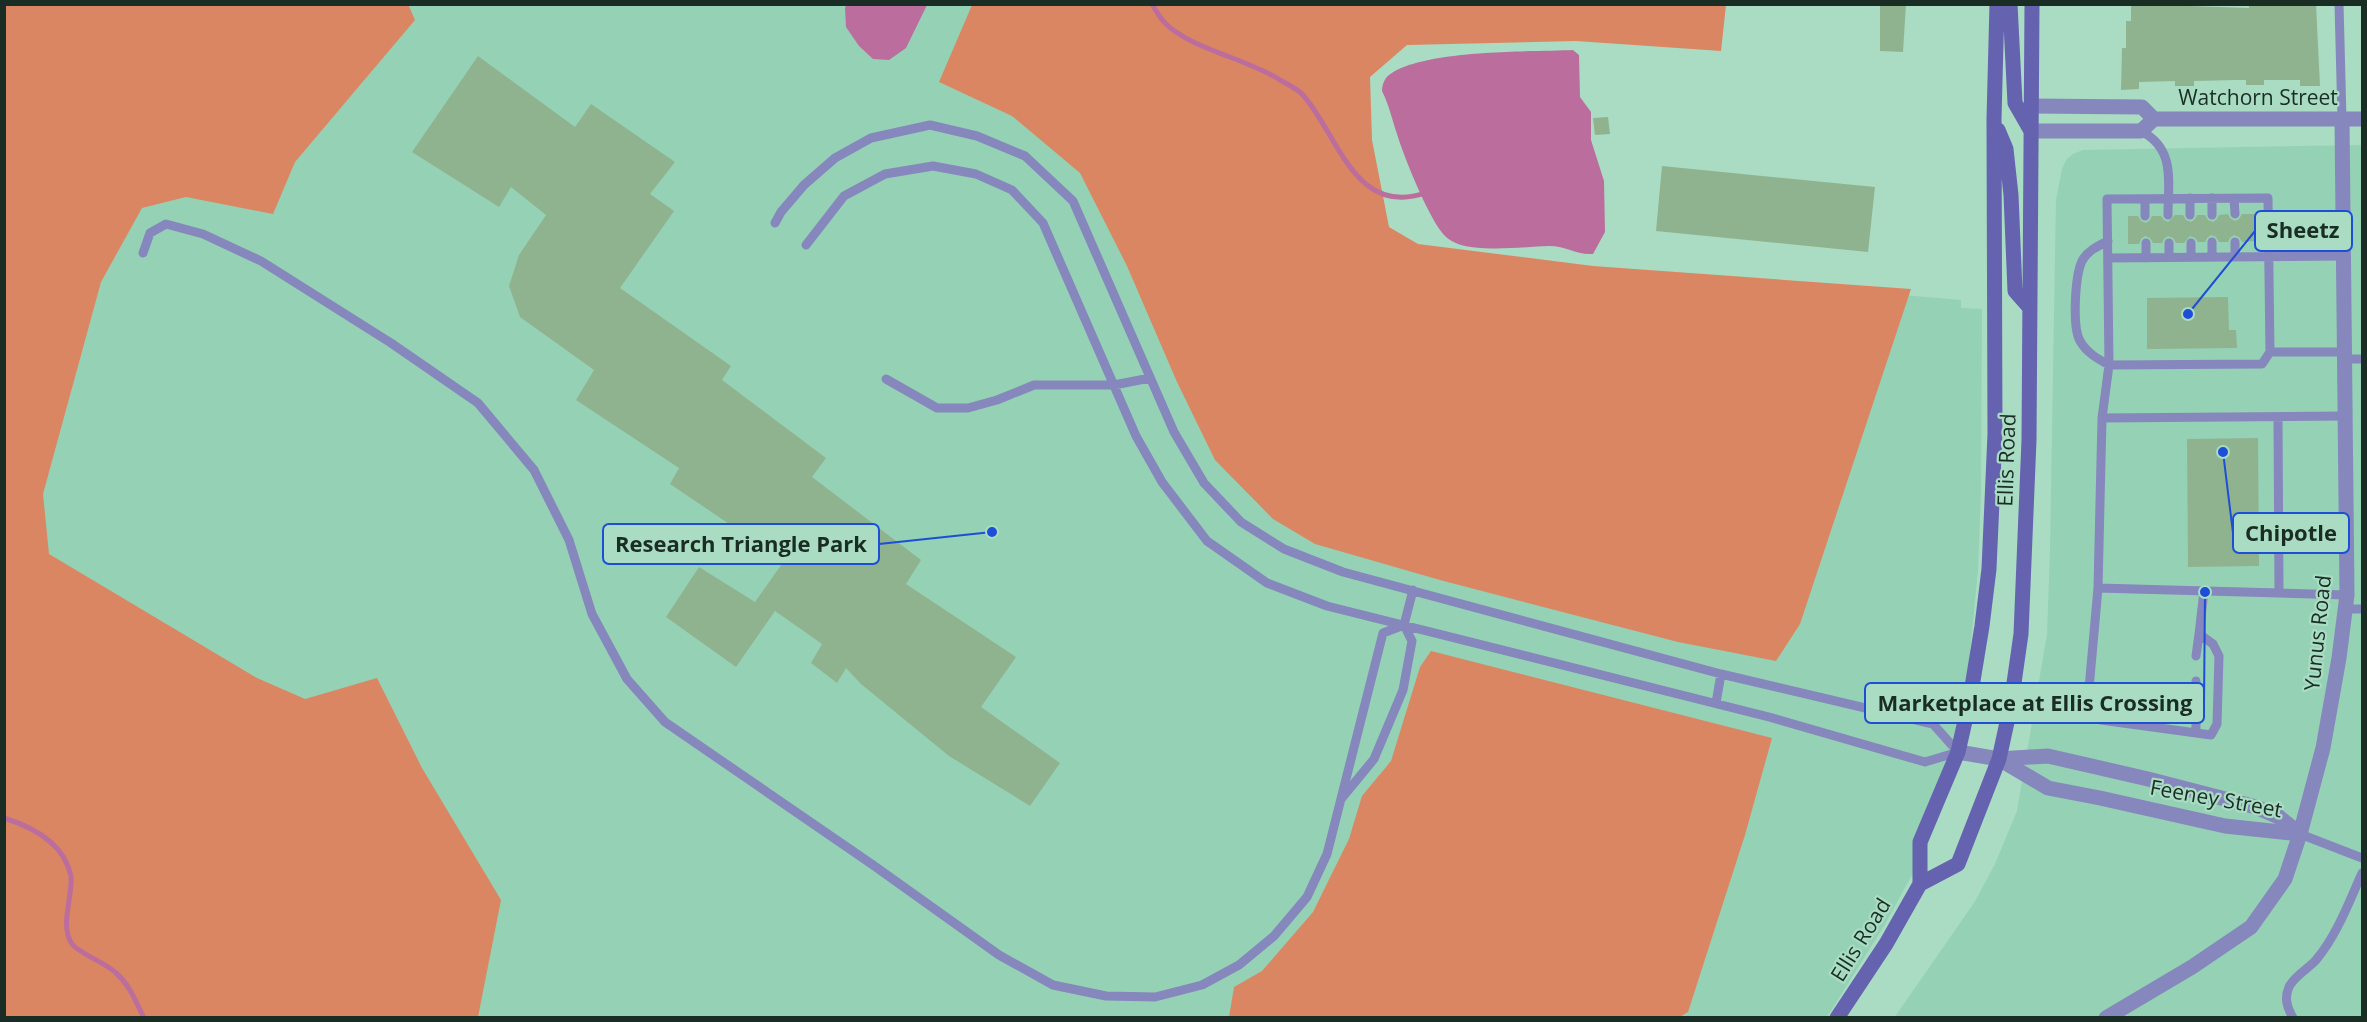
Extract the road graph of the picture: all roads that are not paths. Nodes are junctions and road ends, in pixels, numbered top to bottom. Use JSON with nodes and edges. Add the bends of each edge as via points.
{"nodes":[{"id":1,"x":1997,"y":4,"type":"edge"},
{"id":2,"x":2010,"y":4,"type":"edge"},
{"id":3,"x":2032,"y":4,"type":"edge"},
{"id":4,"x":2339,"y":4,"type":"edge"},
{"id":5,"x":2031,"y":106,"type":"junction"},
{"id":6,"x":1994,"y":119,"type":"junction"},
{"id":7,"x":2154,"y":119,"type":"junction"},
{"id":8,"x":2342,"y":119,"type":"junction"},
{"id":9,"x":2362,"y":119,"type":"edge"},
{"id":10,"x":2031,"y":131,"type":"junction"},
{"id":11,"x":2141,"y":131,"type":"junction"},
{"id":12,"x":2190,"y":198,"type":"junction"},
{"id":13,"x":2212,"y":198,"type":"junction"},
{"id":14,"x":2234,"y":198,"type":"junction"},
{"id":15,"x":2145,"y":199,"type":"junction"},
{"id":16,"x":2168,"y":199,"type":"junction"},
{"id":17,"x":2235,"y":214,"type":"dead end"},
{"id":18,"x":2190,"y":215,"type":"dead end"},
{"id":19,"x":2212,"y":215,"type":"dead end"},
{"id":20,"x":2145,"y":216,"type":"dead end"},
{"id":21,"x":2168,"y":216,"type":"dead end"},
{"id":22,"x":775,"y":223,"type":"dead end"},
{"id":23,"x":2108,"y":241,"type":"junction"},
{"id":24,"x":2212,"y":242,"type":"dead end"},
{"id":25,"x":2235,"y":242,"type":"dead end"},
{"id":26,"x":2146,"y":243,"type":"dead end"},
{"id":27,"x":2169,"y":243,"type":"dead end"},
{"id":28,"x":2191,"y":243,"type":"dead end"},
{"id":29,"x":806,"y":245,"type":"dead end"},
{"id":30,"x":143,"y":253,"type":"dead end"},
{"id":31,"x":2269,"y":256,"type":"junction"},
{"id":32,"x":2343,"y":256,"type":"junction"},
{"id":33,"x":2169,"y":257,"type":"junction"},
{"id":34,"x":2191,"y":257,"type":"junction"},
{"id":35,"x":2212,"y":257,"type":"junction"},
{"id":36,"x":2235,"y":257,"type":"junction"},
{"id":37,"x":2108,"y":258,"type":"junction"},
{"id":38,"x":2146,"y":258,"type":"junction"},
{"id":39,"x":2030,"y":308,"type":"junction"},
{"id":40,"x":2270,"y":352,"type":"junction"},
{"id":41,"x":2344,"y":356,"type":"junction"},
{"id":42,"x":2362,"y":359,"type":"edge"},
{"id":43,"x":2109,"y":365,"type":"junction"},
{"id":44,"x":1150,"y":378,"type":"junction"},
{"id":45,"x":886,"y":379,"type":"dead end"},
{"id":46,"x":1114,"y":385,"type":"junction"},
{"id":47,"x":2345,"y":416,"type":"junction"},
{"id":48,"x":2278,"y":417,"type":"junction"},
{"id":49,"x":2102,"y":418,"type":"junction"},
{"id":50,"x":2098,"y":588,"type":"junction"},
{"id":51,"x":1413,"y":590,"type":"junction"},
{"id":52,"x":2204,"y":591,"type":"junction"},
{"id":53,"x":2279,"y":593,"type":"junction"},
{"id":54,"x":2346,"y":602,"type":"junction"},
{"id":55,"x":2362,"y":609,"type":"edge"},
{"id":56,"x":1404,"y":625,"type":"junction"},
{"id":57,"x":2199,"y":634,"type":"junction"},
{"id":58,"x":2196,"y":656,"type":"dead end"},
{"id":59,"x":1721,"y":674,"type":"junction"},
{"id":60,"x":2196,"y":681,"type":"dead end"},
{"id":61,"x":1716,"y":703,"type":"junction"},
{"id":62,"x":2196,"y":733,"type":"junction"},
{"id":63,"x":1958,"y":752,"type":"junction"},
{"id":64,"x":1999,"y":759,"type":"junction"},
{"id":65,"x":1340,"y":801,"type":"junction"},
{"id":66,"x":2300,"y":834,"type":"junction"},
{"id":67,"x":2362,"y":858,"type":"edge"},
{"id":68,"x":2362,"y":873,"type":"edge"},
{"id":69,"x":1920,"y":884,"type":"junction"},
{"id":70,"x":1837,"y":1017,"type":"edge"},
{"id":71,"x":2106,"y":1017,"type":"edge"},
{"id":72,"x":2293,"y":1017,"type":"edge"}],
"edges":[{"from":1,"to":6,"type":"main road","name":"Ellis Road"},
{"from":2,"to":10,"type":"main road","via":[[2015,103]]},
{"from":3,"to":5,"type":"main road","name":"Ellis Road"},
{"from":4,"to":8,"type":"lane"},
{"from":5,"to":7,"type":"street","name":"Watchorn Street","via":[[2142,108]]},
{"from":5,"to":10,"type":"main road","name":"Ellis Road"},
{"from":6,"to":39,"type":"main road","via":[[2006,150],[2015,291]]},
{"from":6,"to":63,"type":"main road","name":"Ellis Road","via":[[1995,434],[1989,569]]},
{"from":7,"to":8,"type":"street","name":"Watchorn Street"},
{"from":7,"to":11,"type":"street","name":"Watchorn Street"},
{"from":8,"to":9,"type":"street","name":"Watchorn Street"},
{"from":8,"to":32,"type":"street","name":"Yunus Road"},
{"from":10,"to":11,"type":"street"},
{"from":10,"to":39,"type":"main road","name":"Ellis Road"},
{"from":11,"to":16,"type":"lane","via":[[2153,138],[2166,156]]},
{"from":12,"to":13,"type":"lane"},
{"from":12,"to":16,"type":"lane"},
{"from":12,"to":18,"type":"lane"},
{"from":13,"to":14,"type":"lane"},
{"from":13,"to":19,"type":"lane"},
{"from":14,"to":17,"type":"lane"},
{"from":14,"to":31,"type":"lane","via":[[2268,198]]},
{"from":15,"to":16,"type":"lane"},
{"from":15,"to":20,"type":"lane"},
{"from":15,"to":23,"type":"lane","via":[[2107,199]]},
{"from":16,"to":21,"type":"lane"},
{"from":22,"to":44,"type":"lane","via":[[804,185],[835,158],[871,138],[930,125],[977,136],[1025,156],[1073,201]]},
{"from":23,"to":37,"type":"lane"},
{"from":23,"to":43,"type":"lane","via":[[2082,261],[2076,292],[2078,337],[2087,350]]},
{"from":24,"to":35,"type":"lane"},
{"from":25,"to":36,"type":"lane"},
{"from":26,"to":38,"type":"lane"},
{"from":27,"to":33,"type":"lane"},
{"from":28,"to":34,"type":"lane"},
{"from":29,"to":46,"type":"lane","via":[[844,196],[885,174],[933,166],[976,174],[1012,190],[1043,223]]},
{"from":30,"to":65,"type":"lane","via":[[150,233],[166,224],[204,234],[261,261],[392,343],[478,403],[534,471],[569,540],[592,614],[627,679],[665,722],[999,955],[1053,985],[1107,996],[1155,997],[1202,985],[1239,965],[1274,936],[1307,897],[1327,854]]},
{"from":31,"to":32,"type":"lane"},
{"from":31,"to":36,"type":"lane"},
{"from":31,"to":40,"type":"lane"},
{"from":32,"to":41,"type":"street","name":"Yunus Road"},
{"from":33,"to":34,"type":"lane"},
{"from":33,"to":38,"type":"lane"},
{"from":34,"to":35,"type":"lane"},
{"from":35,"to":36,"type":"lane"},
{"from":37,"to":38,"type":"lane"},
{"from":37,"to":43,"type":"lane"},
{"from":39,"to":64,"type":"main road","name":"Ellis Road","via":[[2021,634]]},
{"from":40,"to":41,"type":"lane"},
{"from":40,"to":43,"type":"lane","via":[[2262,364]]},
{"from":41,"to":42,"type":"lane"},
{"from":41,"to":47,"type":"street","name":"Yunus Road"},
{"from":43,"to":49,"type":"lane"},
{"from":44,"to":46,"type":"lane"},
{"from":44,"to":51,"type":"lane","via":[[1174,432],[1204,483],[1240,522],[1284,549],[1343,572]]},
{"from":45,"to":46,"type":"lane","via":[[938,408],[968,408],[1034,385]]},
{"from":46,"to":56,"type":"lane","via":[[1162,482],[1207,542],[1267,583],[1327,606]]},
{"from":47,"to":48,"type":"lane"},
{"from":47,"to":54,"type":"street","name":"Yunus Road"},
{"from":48,"to":49,"type":"lane"},
{"from":48,"to":53,"type":"lane"},
{"from":49,"to":50,"type":"lane"},
{"from":50,"to":52,"type":"lane"},
{"from":50,"to":62,"type":"lane","via":[[2088,700],[2091,712],[2101,720]]},
{"from":51,"to":56,"type":"lane"},
{"from":51,"to":59,"type":"lane"},
{"from":52,"to":53,"type":"lane"},
{"from":52,"to":57,"type":"lane"},
{"from":53,"to":54,"type":"lane"},
{"from":54,"to":55,"type":"lane"},
{"from":54,"to":66,"type":"street","name":"Yunus Road","via":[[2323,748]]},
{"from":56,"to":61,"type":"lane"},
{"from":56,"to":65,"type":"lane","via":[[1383,633]]},
{"from":56,"to":65,"type":"lane","via":[[1412,641],[1403,690],[1374,759]]},
{"from":57,"to":58,"type":"lane"},
{"from":57,"to":62,"type":"lane","via":[[2213,644],[2219,656],[2217,724],[2211,735]]},
{"from":59,"to":61,"type":"lane"},
{"from":59,"to":63,"type":"lane","via":[[1933,724]]},
{"from":60,"to":62,"type":"lane"},
{"from":61,"to":63,"type":"lane","via":[[1925,762]]},
{"from":63,"to":64,"type":"street","name":"Feeney Street"},
{"from":63,"to":69,"type":"main road","name":"Ellis Road","via":[[1920,842]]},
{"from":64,"to":66,"type":"street","name":"Feeney Street","via":[[2048,788],[2225,826]]},
{"from":64,"to":66,"type":"street","name":"Feeney Street","via":[[2048,756],[2148,780],[2256,807],[2279,817]]},
{"from":64,"to":69,"type":"main road","name":"Ellis Road","via":[[1958,864]]},
{"from":66,"to":67,"type":"lane"},
{"from":66,"to":71,"type":"street","name":"Yunus Road","via":[[2285,879],[2251,927]]},
{"from":68,"to":72,"type":"lane","via":[[2316,960],[2290,984],[2287,1008]]},
{"from":69,"to":70,"type":"main road","name":"Ellis Road"}]}
